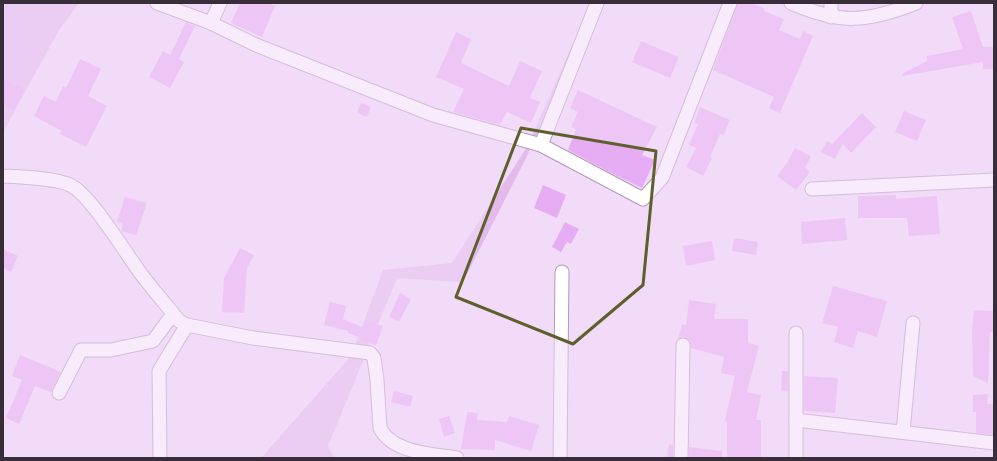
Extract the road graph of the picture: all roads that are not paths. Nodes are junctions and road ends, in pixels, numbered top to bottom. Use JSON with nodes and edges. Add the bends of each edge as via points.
{"nodes":[{"id":1,"x":157,"y":3,"type":"edge"},
{"id":2,"x":220,"y":3,"type":"edge"},
{"id":3,"x":597,"y":3,"type":"edge"},
{"id":4,"x":730,"y":3,"type":"edge"},
{"id":5,"x":791,"y":3,"type":"edge"},
{"id":6,"x":831,"y":3,"type":"edge"},
{"id":7,"x":916,"y":3,"type":"edge"},
{"id":8,"x":831,"y":17,"type":"junction"},
{"id":9,"x":212,"y":23,"type":"junction"},
{"id":10,"x":541,"y":145,"type":"junction"},
{"id":11,"x":3,"y":176,"type":"edge"},
{"id":12,"x":994,"y":180,"type":"edge"},
{"id":13,"x":812,"y":189,"type":"dead end"},
{"id":14,"x":562,"y":272,"type":"dead end"},
{"id":15,"x":173,"y":314,"type":"junction"},
{"id":16,"x":913,"y":323,"type":"dead end"},
{"id":17,"x":187,"y":325,"type":"junction"},
{"id":18,"x":796,"y":333,"type":"dead end"},
{"id":19,"x":683,"y":345,"type":"dead end"},
{"id":20,"x":59,"y":393,"type":"dead end"},
{"id":21,"x":796,"y":420,"type":"junction"},
{"id":22,"x":903,"y":432,"type":"junction"},
{"id":23,"x":994,"y":444,"type":"edge"},
{"id":24,"x":160,"y":458,"type":"edge"},
{"id":25,"x":457,"y":458,"type":"edge"},
{"id":26,"x":560,"y":458,"type":"edge"},
{"id":27,"x":681,"y":458,"type":"edge"},
{"id":28,"x":796,"y":458,"type":"edge"}],
"edges":[{"from":1,"to":9,"type":"street"},
{"from":2,"to":9,"type":"street"},
{"from":3,"to":10,"type":"street"},
{"from":4,"to":10,"type":"street","via":[[662,178],[643,199]]},
{"from":5,"to":8,"type":"street"},
{"from":6,"to":8,"type":"street"},
{"from":7,"to":8,"type":"street","via":[[863,19]]},
{"from":9,"to":10,"type":"street","via":[[256,45],[434,115]]},
{"from":11,"to":15,"type":"street","via":[[55,181],[70,185],[79,191]]},
{"from":12,"to":13,"type":"street"},
{"from":14,"to":26,"type":"street"},
{"from":15,"to":17,"type":"street"},
{"from":15,"to":20,"type":"street","via":[[153,341],[111,350],[81,350]]},
{"from":16,"to":22,"type":"street"},
{"from":17,"to":24,"type":"street","via":[[159,371]]},
{"from":17,"to":25,"type":"street","via":[[253,338],[370,354],[374,358],[382,433],[397,445],[414,451]]},
{"from":18,"to":21,"type":"street"},
{"from":19,"to":27,"type":"street"},
{"from":21,"to":22,"type":"street"},
{"from":21,"to":28,"type":"street"},
{"from":22,"to":23,"type":"street"}]}
